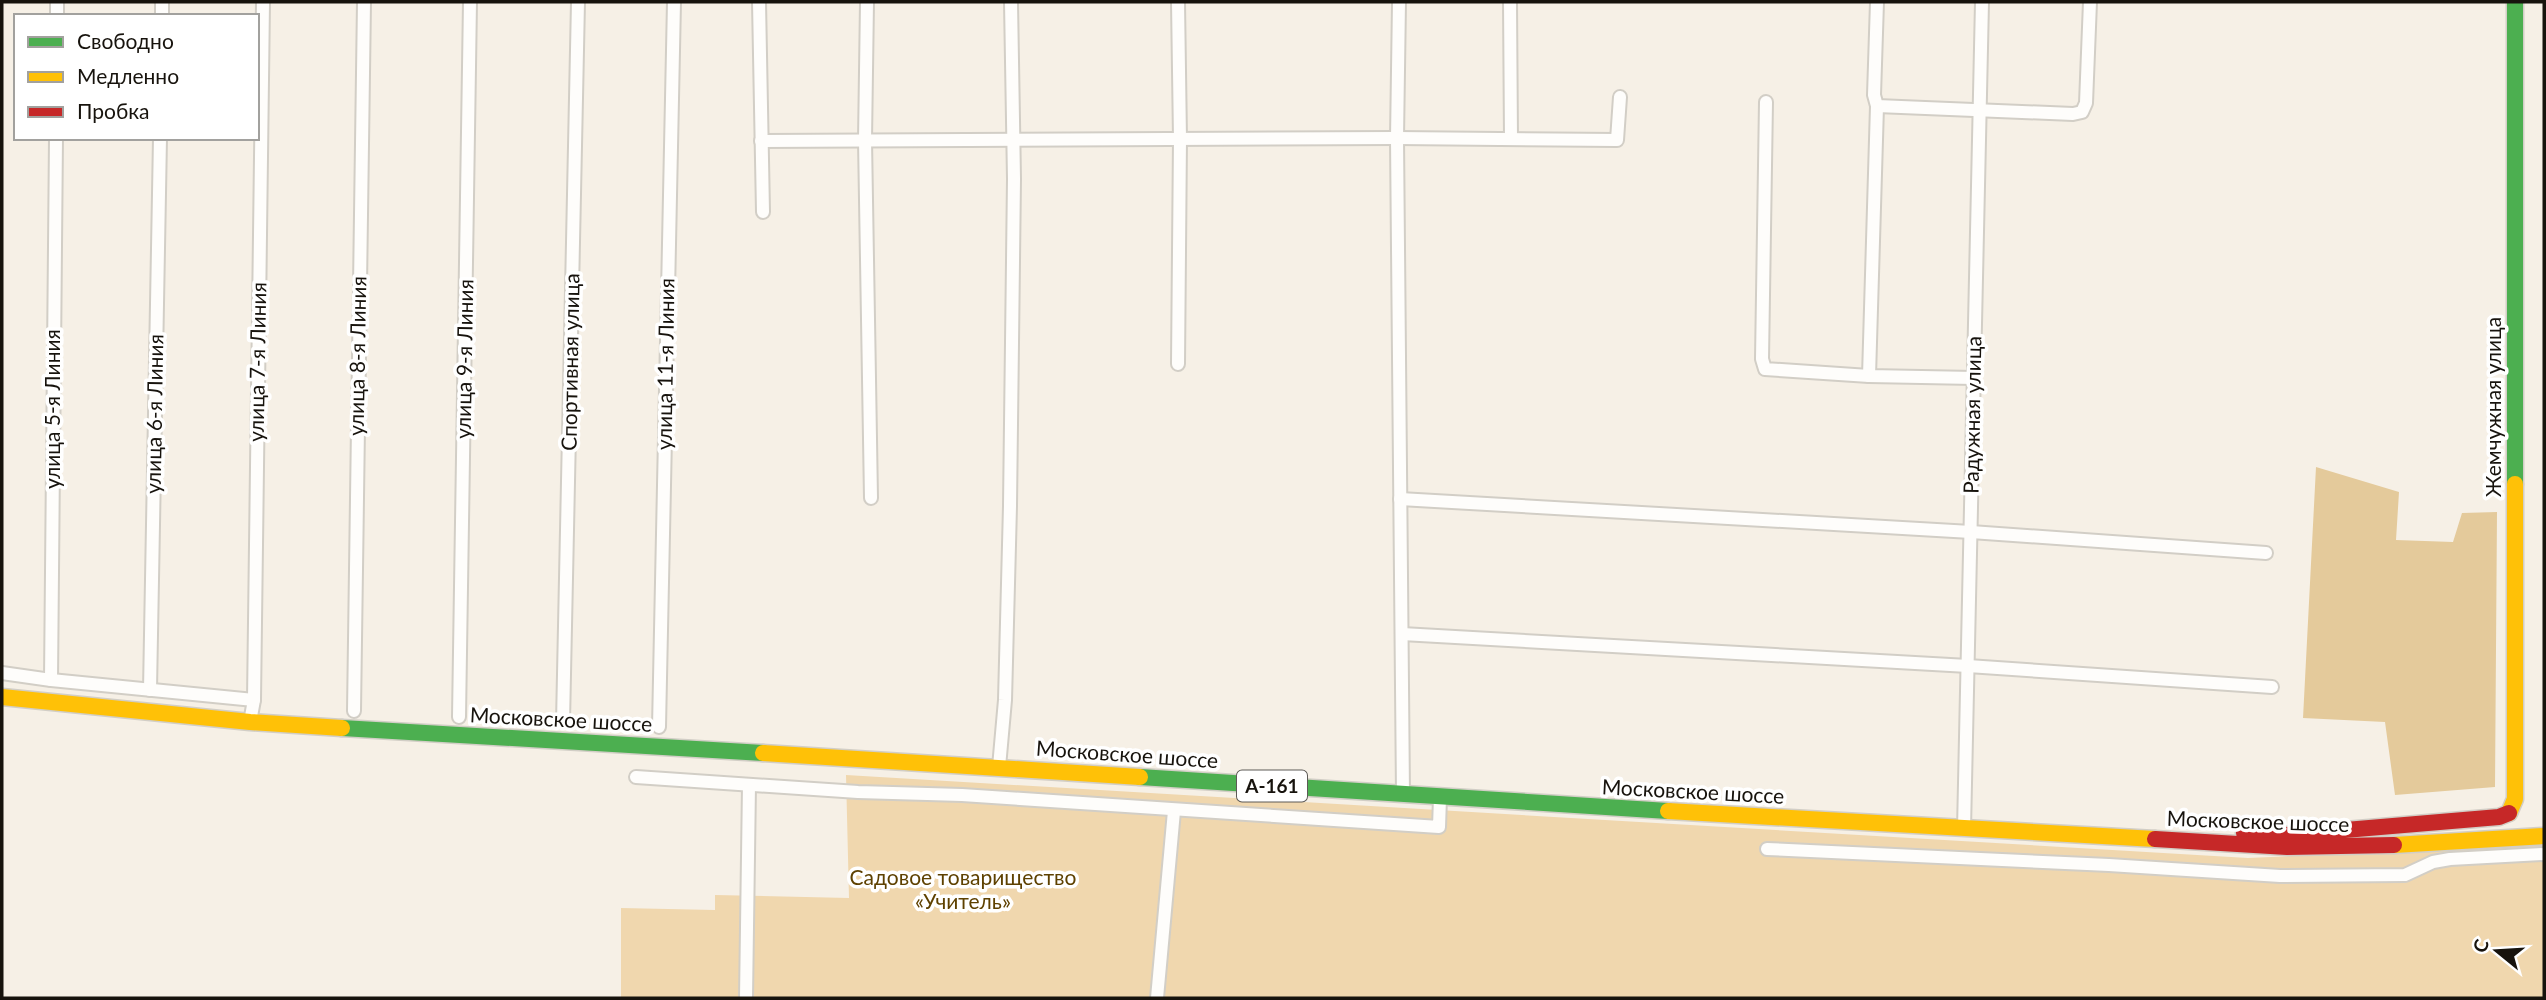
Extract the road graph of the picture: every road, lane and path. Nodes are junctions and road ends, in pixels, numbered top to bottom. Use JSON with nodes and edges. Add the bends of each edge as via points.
{"nodes":[{"id":1,"x":263,"y":2,"type":"edge"},
{"id":2,"x":363,"y":2,"type":"edge"},
{"id":3,"x":470,"y":2,"type":"edge"},
{"id":4,"x":578,"y":2,"type":"edge"},
{"id":5,"x":674,"y":2,"type":"edge"},
{"id":6,"x":759,"y":2,"type":"edge"},
{"id":7,"x":867,"y":2,"type":"edge"},
{"id":8,"x":1011,"y":2,"type":"edge"},
{"id":9,"x":1178,"y":2,"type":"edge"},
{"id":10,"x":1399,"y":2,"type":"edge"},
{"id":11,"x":1510,"y":2,"type":"edge"},
{"id":12,"x":1877,"y":2,"type":"edge"},
{"id":13,"x":1982,"y":2,"type":"edge"},
{"id":14,"x":2090,"y":2,"type":"edge"},
{"id":15,"x":2515,"y":2,"type":"edge"},
{"id":16,"x":1620,"y":97,"type":"dead end"},
{"id":17,"x":1766,"y":102,"type":"dead end"},
{"id":18,"x":1877,"y":106,"type":"junction"},
{"id":19,"x":1979,"y":111,"type":"junction"},
{"id":20,"x":1397,"y":138,"type":"junction"},
{"id":21,"x":1181,"y":139,"type":"junction"},
{"id":22,"x":1511,"y":139,"type":"junction"},
{"id":23,"x":55,"y":140,"type":"edge"},
{"id":24,"x":160,"y":140,"type":"edge"},
{"id":25,"x":866,"y":140,"type":"junction"},
{"id":26,"x":761,"y":141,"type":"junction"},
{"id":27,"x":1012,"y":141,"type":"junction"},
{"id":28,"x":763,"y":212,"type":"dead end"},
{"id":29,"x":1178,"y":364,"type":"dead end"},
{"id":30,"x":1869,"y":376,"type":"junction"},
{"id":31,"x":1974,"y":378,"type":"junction"},
{"id":32,"x":871,"y":498,"type":"dead end"},
{"id":33,"x":1401,"y":499,"type":"junction"},
{"id":34,"x":1971,"y":532,"type":"junction"},
{"id":35,"x":2266,"y":553,"type":"dead end"},
{"id":36,"x":1402,"y":634,"type":"junction"},
{"id":37,"x":1968,"y":666,"type":"junction"},
{"id":38,"x":2,"y":673,"type":"edge"},
{"id":39,"x":51,"y":680,"type":"junction"},
{"id":40,"x":2272,"y":687,"type":"dead end"},
{"id":41,"x":150,"y":690,"type":"junction"},
{"id":42,"x":2,"y":697,"type":"edge"},
{"id":43,"x":254,"y":700,"type":"junction"},
{"id":44,"x":354,"y":711,"type":"dead end"},
{"id":45,"x":459,"y":717,"type":"dead end"},
{"id":46,"x":250,"y":722,"type":"junction"},
{"id":47,"x":564,"y":722,"type":"dead end"},
{"id":48,"x":659,"y":727,"type":"dead end"},
{"id":49,"x":999,"y":767,"type":"junction"},
{"id":50,"x":636,"y":777,"type":"dead end"},
{"id":51,"x":749,"y":785,"type":"junction"},
{"id":52,"x":1403,"y":795,"type":"junction"},
{"id":53,"x":1440,"y":798,"type":"junction"},
{"id":54,"x":1174,"y":811,"type":"junction"},
{"id":55,"x":1964,"y":824,"type":"junction"},
{"id":56,"x":2544,"y":836,"type":"edge"},
{"id":57,"x":1767,"y":849,"type":"dead end"},
{"id":58,"x":2544,"y":855,"type":"edge"},
{"id":59,"x":746,"y":998,"type":"edge"},
{"id":60,"x":1157,"y":998,"type":"edge"}],
"edges":[{"from":1,"to":43,"type":"street","name":"улица 7-я Линия"},
{"from":2,"to":44,"type":"street","name":"улица 8-я Линия"},
{"from":3,"to":45,"type":"street","name":"улица 9-я Линия"},
{"from":4,"to":47,"type":"street","name":"Спортивная улица"},
{"from":5,"to":48,"type":"street","name":"улица 11-я Линия"},
{"from":6,"to":26,"type":"street"},
{"from":7,"to":25,"type":"street"},
{"from":8,"to":27,"type":"street"},
{"from":9,"to":21,"type":"street"},
{"from":10,"to":20,"type":"street"},
{"from":11,"to":22,"type":"street"},
{"from":12,"to":18,"type":"street"},
{"from":13,"to":19,"type":"street","name":"Радужная улица"},
{"from":14,"to":19,"type":"street","via":[[2082,112]]},
{"from":15,"to":55,"type":"main road","name":"Жемчужная улица","via":[[2515,799],[2511,811],[2499,817],[2285,835]]},
{"from":16,"to":22,"type":"street","via":[[1617,140]]},
{"from":17,"to":30,"type":"street","via":[[1765,369]]},
{"from":18,"to":19,"type":"street"},
{"from":18,"to":30,"type":"street"},
{"from":19,"to":31,"type":"street","name":"Радужная улица"},
{"from":20,"to":21,"type":"street"},
{"from":20,"to":22,"type":"street"},
{"from":20,"to":33,"type":"street"},
{"from":21,"to":27,"type":"street"},
{"from":21,"to":29,"type":"street"},
{"from":23,"to":39,"type":"street","name":"улица 5-я Линия"},
{"from":24,"to":41,"type":"street","name":"улица 6-я Линия"},
{"from":25,"to":26,"type":"street"},
{"from":25,"to":27,"type":"street"},
{"from":25,"to":32,"type":"street"},
{"from":26,"to":28,"type":"street"},
{"from":27,"to":49,"type":"street","via":[[1010,506]]},
{"from":30,"to":31,"type":"street"},
{"from":31,"to":34,"type":"street","name":"Радужная улица"},
{"from":33,"to":34,"type":"street"},
{"from":33,"to":36,"type":"street"},
{"from":34,"to":35,"type":"street"},
{"from":34,"to":37,"type":"street","name":"Радужная улица"},
{"from":36,"to":37,"type":"street"},
{"from":36,"to":52,"type":"street"},
{"from":37,"to":40,"type":"street"},
{"from":37,"to":55,"type":"street","name":"Радужная улица"},
{"from":38,"to":39,"type":"street"},
{"from":39,"to":41,"type":"street"},
{"from":41,"to":43,"type":"street"},
{"from":42,"to":46,"type":"main road","name":"Московское шоссе","number":"А-161"},
{"from":43,"to":46,"type":"street","name":"улица 7-я Линия"},
{"from":46,"to":49,"type":"main road","name":"Московское шоссе","number":"А-161"},
{"from":49,"to":52,"type":"main road","name":"Московское шоссе","number":"А-161"},
{"from":50,"to":51,"type":"street"},
{"from":51,"to":54,"type":"street"},
{"from":51,"to":59,"type":"street"},
{"from":52,"to":53,"type":"main road","name":"Московское шоссе","number":"А-161"},
{"from":53,"to":54,"type":"street","via":[[1439,827]]},
{"from":53,"to":55,"type":"main road","name":"Московское шоссе","number":"А-161"},
{"from":54,"to":60,"type":"street"},
{"from":55,"to":56,"type":"main road","name":"Московское шоссе","number":"А-161","via":[[2287,847]]},
{"from":57,"to":58,"type":"street","via":[[2280,876],[2405,875],[2450,859]]}]}
